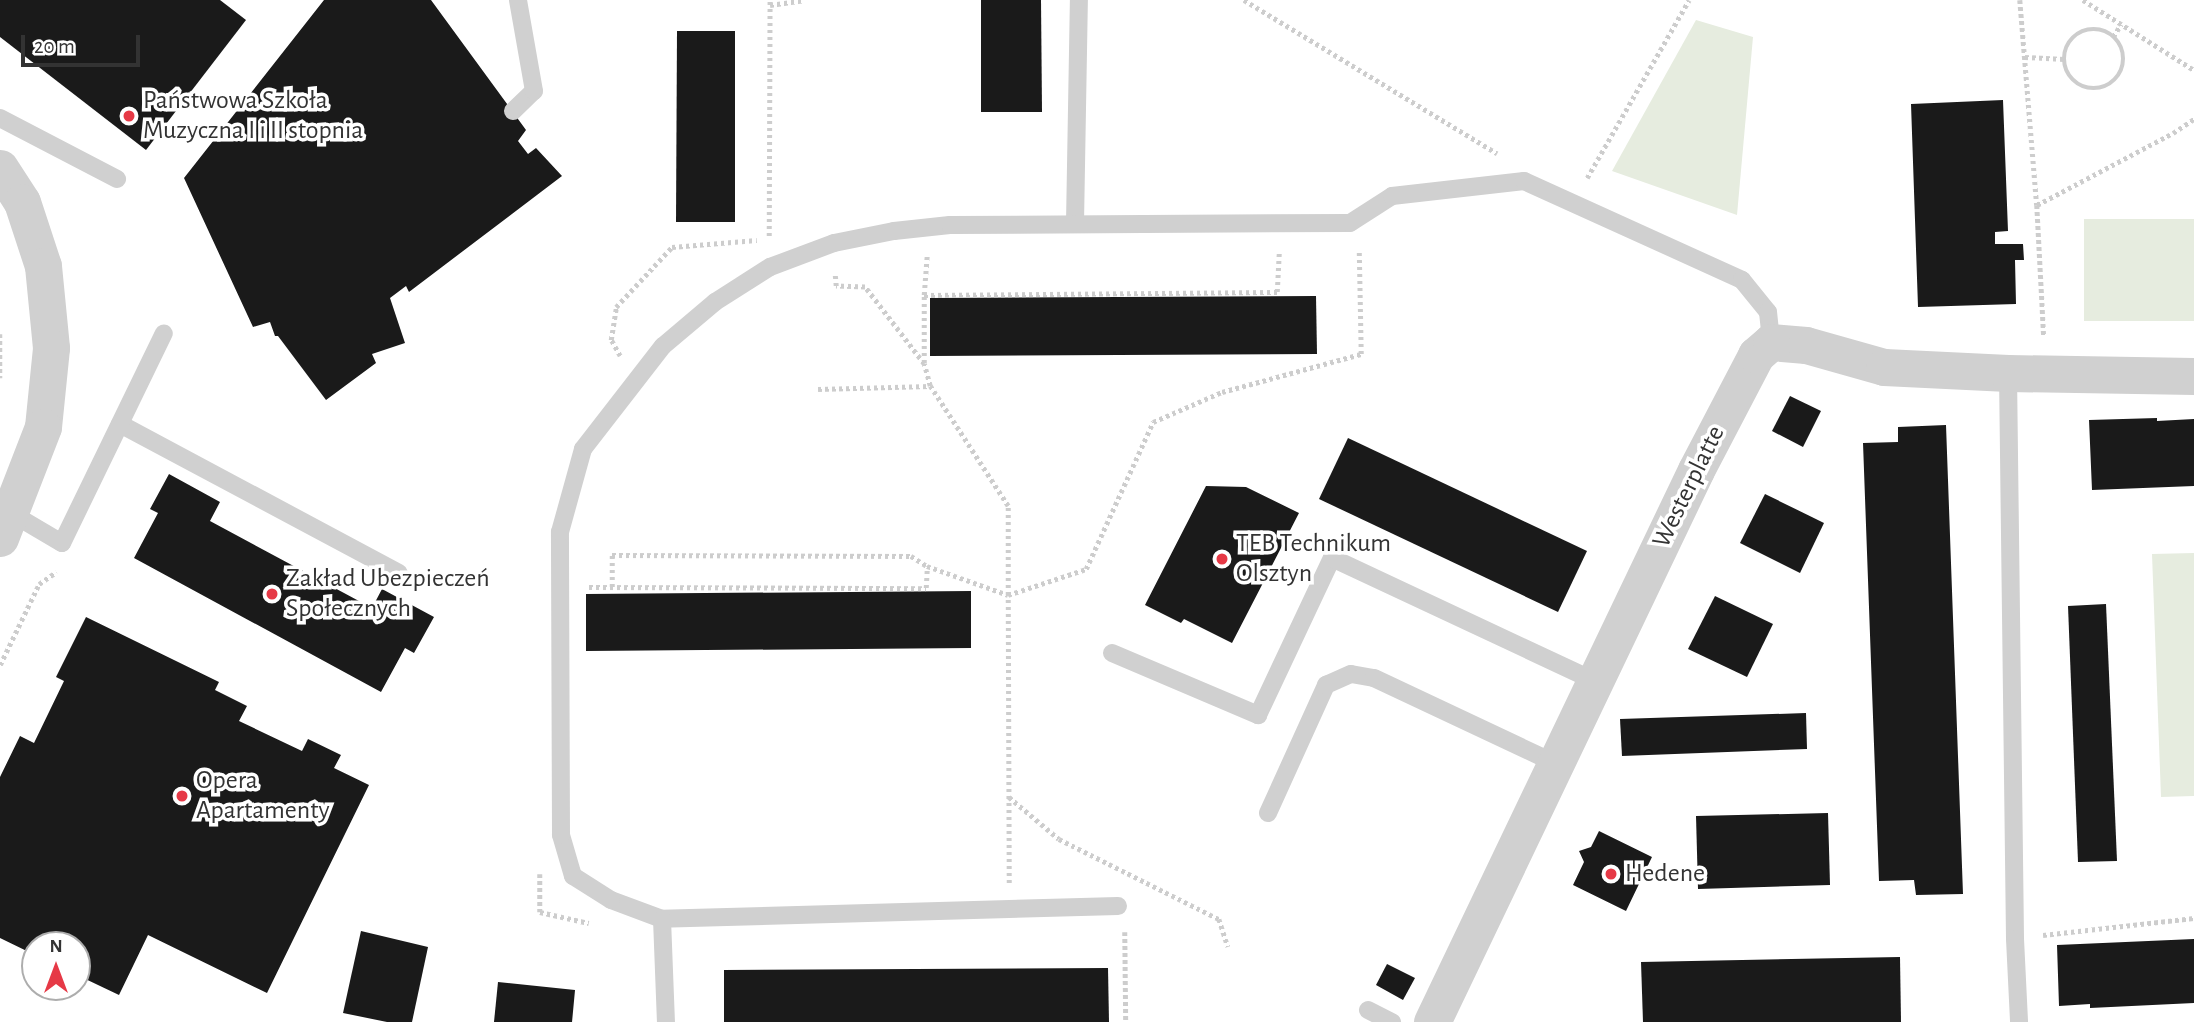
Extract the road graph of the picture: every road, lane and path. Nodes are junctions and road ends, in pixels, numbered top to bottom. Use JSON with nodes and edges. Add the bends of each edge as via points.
{"nodes":[{"id":1,"x":518,"y":0,"type":"edge"},
{"id":2,"x":804,"y":0,"type":"edge"},
{"id":3,"x":1079,"y":0,"type":"edge"},
{"id":4,"x":1244,"y":0,"type":"edge"},
{"id":5,"x":1689,"y":0,"type":"edge"},
{"id":6,"x":2020,"y":0,"type":"edge"},
{"id":7,"x":2083,"y":0,"type":"edge"},
{"id":8,"x":770,"y":2,"type":"edge"},
{"id":9,"x":2121,"y":24,"type":"junction"},
{"id":10,"x":2113,"y":37,"type":"junction"},
{"id":11,"x":2025,"y":57,"type":"junction"},
{"id":12,"x":2064,"y":59,"type":"junction"},
{"id":13,"x":2194,"y":70,"type":"edge"},
{"id":14,"x":513,"y":111,"type":"dead end"},
{"id":15,"x":0,"y":118,"type":"edge"},
{"id":16,"x":2194,"y":119,"type":"edge"},
{"id":17,"x":0,"y":168,"type":"edge"},
{"id":18,"x":117,"y":179,"type":"dead end"},
{"id":19,"x":1524,"y":181,"type":"junction"},
{"id":20,"x":1573,"y":203,"type":"junction"},
{"id":21,"x":2037,"y":205,"type":"junction"},
{"id":22,"x":1075,"y":223,"type":"junction"},
{"id":23,"x":834,"y":243,"type":"junction"},
{"id":24,"x":1279,"y":250,"type":"junction"},
{"id":25,"x":1292,"y":250,"type":"dead end"},
{"id":26,"x":1348,"y":250,"type":"dead end"},
{"id":27,"x":1265,"y":251,"type":"dead end"},
{"id":28,"x":940,"y":254,"type":"dead end"},
{"id":29,"x":924,"y":295,"type":"junction"},
{"id":30,"x":164,"y":332,"type":"dead end"},
{"id":31,"x":0,"y":334,"type":"edge"},
{"id":32,"x":1771,"y":342,"type":"junction"},
{"id":33,"x":1,"y":353,"type":"edge"},
{"id":34,"x":924,"y":364,"type":"junction"},
{"id":35,"x":625,"y":365,"type":"dead end"},
{"id":36,"x":2008,"y":373,"type":"junction"},
{"id":37,"x":2046,"y":373,"type":"junction"},
{"id":38,"x":2194,"y":376,"type":"edge"},
{"id":39,"x":0,"y":378,"type":"edge"},
{"id":40,"x":930,"y":386,"type":"junction"},
{"id":41,"x":818,"y":389,"type":"dead end"},
{"id":42,"x":120,"y":424,"type":"junction"},
{"id":43,"x":6,"y":526,"type":"edge"},
{"id":44,"x":928,"y":566,"type":"junction"},
{"id":45,"x":400,"y":572,"type":"dead end"},
{"id":46,"x":558,"y":586,"type":"junction"},
{"id":47,"x":612,"y":587,"type":"junction"},
{"id":48,"x":1008,"y":595,"type":"junction"},
{"id":49,"x":1112,"y":653,"type":"dead end"},
{"id":50,"x":1595,"y":681,"type":"junction"},
{"id":51,"x":1555,"y":763,"type":"junction"},
{"id":52,"x":1008,"y":797,"type":"junction"},
{"id":53,"x":1268,"y":813,"type":"dead end"},
{"id":54,"x":540,"y":860,"type":"dead end"},
{"id":55,"x":1118,"y":906,"type":"dead end"},
{"id":56,"x":1009,"y":910,"type":"junction"},
{"id":57,"x":2194,"y":918,"type":"edge"},
{"id":58,"x":662,"y":919,"type":"junction"},
{"id":59,"x":601,"y":926,"type":"dead end"},
{"id":60,"x":2015,"y":939,"type":"junction"},
{"id":61,"x":1228,"y":947,"type":"dead end"},
{"id":62,"x":1368,"y":1010,"type":"dead end"},
{"id":63,"x":666,"y":1022,"type":"edge"},
{"id":64,"x":1392,"y":1022,"type":"edge"},
{"id":65,"x":1432,"y":1022,"type":"edge"},
{"id":66,"x":2019,"y":1022,"type":"edge"}],
"edges":[{"from":1,"to":14,"type":"lane","via":[[534,91]]},
{"from":2,"to":8,"type":"path"},
{"from":3,"to":22,"type":"lane"},
{"from":4,"to":19,"type":"path","via":[[1504,158]]},
{"from":5,"to":20,"type":"path"},
{"from":6,"to":11,"type":"path"},
{"from":7,"to":9,"type":"path"},
{"from":8,"to":35,"type":"path","via":[[769,239],[672,247],[615,307],[611,340]]},
{"from":9,"to":10,"type":"path"},
{"from":9,"to":13,"type":"path"},
{"from":10,"to":12,"type":"path","via":[[2095,29],[2082,32],[2071,39]]},
{"from":10,"to":12,"type":"path","via":[[2124,54],[2123,68],[2106,87],[2079,86],[2069,77]]},
{"from":11,"to":12,"type":"path"},
{"from":11,"to":21,"type":"path"},
{"from":15,"to":18,"type":"lane"},
{"from":16,"to":21,"type":"path"},
{"from":17,"to":43,"type":"street","via":[[22,202],[43,266],[51,348],[43,427]]},
{"from":19,"to":20,"type":"lane"},
{"from":19,"to":22,"type":"lane","via":[[1392,197],[1350,223]]},
{"from":20,"to":32,"type":"lane","via":[[1742,280],[1768,312]]},
{"from":21,"to":37,"type":"path"},
{"from":22,"to":23,"type":"lane","via":[[950,225]]},
{"from":23,"to":34,"type":"path","via":[[836,286],[865,286]]},
{"from":23,"to":46,"type":"lane","via":[[770,267],[715,302],[663,346],[583,449],[560,532]]},
{"from":24,"to":25,"type":"path"},
{"from":24,"to":27,"type":"path"},
{"from":24,"to":29,"type":"path","via":[[1277,292]]},
{"from":26,"to":48,"type":"path","via":[[1361,250],[1361,354],[1222,392],[1153,422],[1086,569]]},
{"from":28,"to":29,"type":"path","via":[[927,254]]},
{"from":29,"to":34,"type":"path"},
{"from":30,"to":42,"type":"lane"},
{"from":31,"to":33,"type":"path"},
{"from":32,"to":36,"type":"street","via":[[1806,345],[1884,367]]},
{"from":32,"to":50,"type":"street","name":"Westerplatte","via":[[1747,371]]},
{"from":33,"to":39,"type":"path"},
{"from":34,"to":40,"type":"path"},
{"from":36,"to":37,"type":"street"},
{"from":36,"to":60,"type":"lane"},
{"from":37,"to":38,"type":"street"},
{"from":40,"to":41,"type":"path"},
{"from":40,"to":48,"type":"path","via":[[1008,506]]},
{"from":42,"to":43,"type":"lane","via":[[62,543]]},
{"from":42,"to":45,"type":"lane"},
{"from":44,"to":47,"type":"path","via":[[926,588]]},
{"from":44,"to":47,"type":"path","via":[[911,556],[612,555]]},
{"from":44,"to":48,"type":"path"},
{"from":46,"to":47,"type":"path"},
{"from":46,"to":58,"type":"lane","via":[[561,835],[573,876],[611,900]]},
{"from":48,"to":52,"type":"path"},
{"from":49,"to":50,"type":"lane","via":[[1258,715],[1332,558]]},
{"from":50,"to":51,"type":"street","name":"Westerplatte"},
{"from":51,"to":53,"type":"lane","via":[[1374,678],[1352,674],[1326,685]]},
{"from":51,"to":65,"type":"street","name":"Westerplatte"},
{"from":52,"to":56,"type":"path"},
{"from":52,"to":61,"type":"path","via":[[1059,839],[1219,919]]},
{"from":54,"to":59,"type":"path","via":[[540,912]]},
{"from":55,"to":56,"type":"lane"},
{"from":56,"to":58,"type":"lane"},
{"from":57,"to":60,"type":"path"},
{"from":58,"to":63,"type":"lane"},
{"from":60,"to":66,"type":"lane"},
{"from":62,"to":64,"type":"lane"}]}
